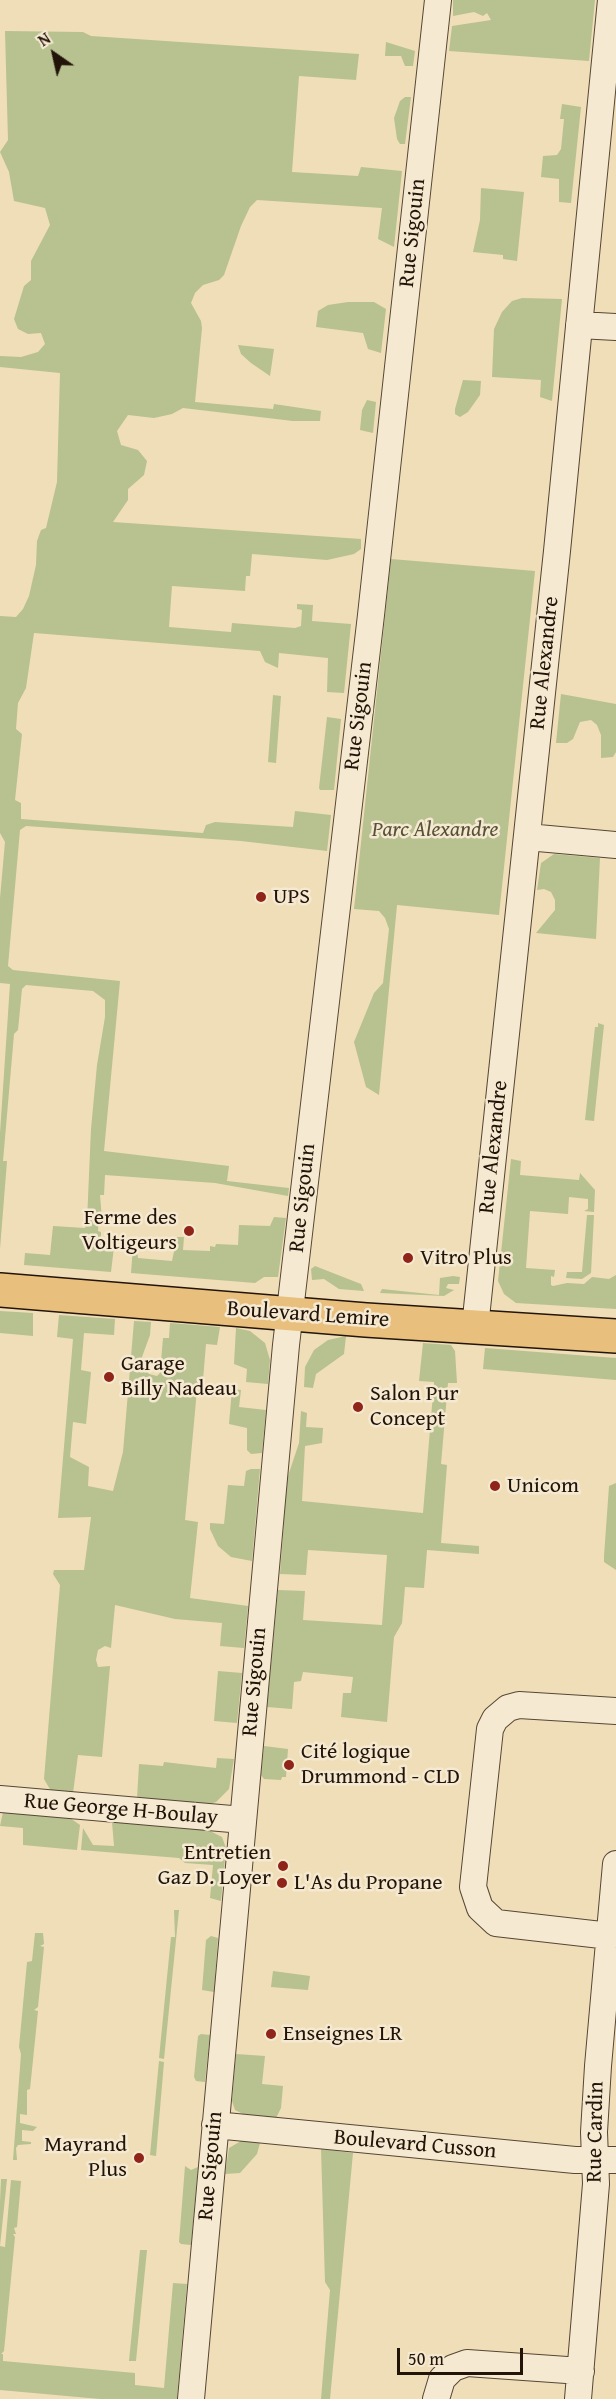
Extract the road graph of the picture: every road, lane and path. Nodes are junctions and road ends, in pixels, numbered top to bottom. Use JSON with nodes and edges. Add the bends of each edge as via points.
{"nodes":[{"id":1,"x":438,"y":0,"type":"edge"},
{"id":2,"x":611,"y":0,"type":"edge"},
{"id":3,"x":579,"y":325,"type":"junction"},
{"id":4,"x":616,"y":327,"type":"edge"},
{"id":5,"x":527,"y":837,"type":"junction"},
{"id":6,"x":616,"y":844,"type":"edge"},
{"id":7,"x":0,"y":1290,"type":"edge"},
{"id":8,"x":290,"y":1313,"type":"junction"},
{"id":9,"x":475,"y":1327,"type":"junction"},
{"id":10,"x":616,"y":1336,"type":"edge"},
{"id":11,"x":616,"y":1711,"type":"edge"},
{"id":12,"x":0,"y":1799,"type":"edge"},
{"id":13,"x":243,"y":1820,"type":"junction"},
{"id":14,"x":616,"y":1864,"type":"edge"},
{"id":15,"x":610,"y":1936,"type":"junction"},
{"id":16,"x":215,"y":2125,"type":"junction"},
{"id":17,"x":605,"y":2160,"type":"edge"},
{"id":18,"x":581,"y":2371,"type":"junction"},
{"id":19,"x":191,"y":2399,"type":"edge"},
{"id":20,"x":436,"y":2399,"type":"edge"},
{"id":21,"x":578,"y":2399,"type":"edge"}],
"edges":[{"from":1,"to":8,"type":"street","name":"Rue Sigouin"},
{"from":2,"to":3,"type":"street","name":"Rue Alexandre"},
{"from":3,"to":4,"type":"street"},
{"from":3,"to":5,"type":"street","name":"Rue Alexandre"},
{"from":5,"to":6,"type":"street"},
{"from":5,"to":9,"type":"street","name":"Rue Alexandre"},
{"from":7,"to":8,"type":"main road","name":"Boulevard Lemire"},
{"from":8,"to":9,"type":"main road","name":"Boulevard Lemire"},
{"from":8,"to":13,"type":"street","name":"Rue Sigouin"},
{"from":9,"to":10,"type":"main road","name":"Boulevard Lemire"},
{"from":11,"to":15,"type":"street","via":[[519,1705],[495,1719],[490,1732],[473,1887],[484,1914],[502,1925]]},
{"from":12,"to":13,"type":"street","name":"Rue George H-Boulay"},
{"from":13,"to":16,"type":"street","name":"Rue Sigouin"},
{"from":14,"to":15,"type":"street","name":"Rue Cardin"},
{"from":15,"to":17,"type":"street","name":"Rue Cardin","via":[[598,2066]]},
{"from":16,"to":17,"type":"street","name":"Boulevard Cusson"},
{"from":16,"to":19,"type":"street","name":"Rue Sigouin"},
{"from":17,"to":18,"type":"street","name":"Rue Cardin","via":[[596,2184]]},
{"from":18,"to":20,"type":"street","via":[[467,2363],[453,2368],[442,2379]]},
{"from":18,"to":21,"type":"street","name":"Rue Cardin"}]}
